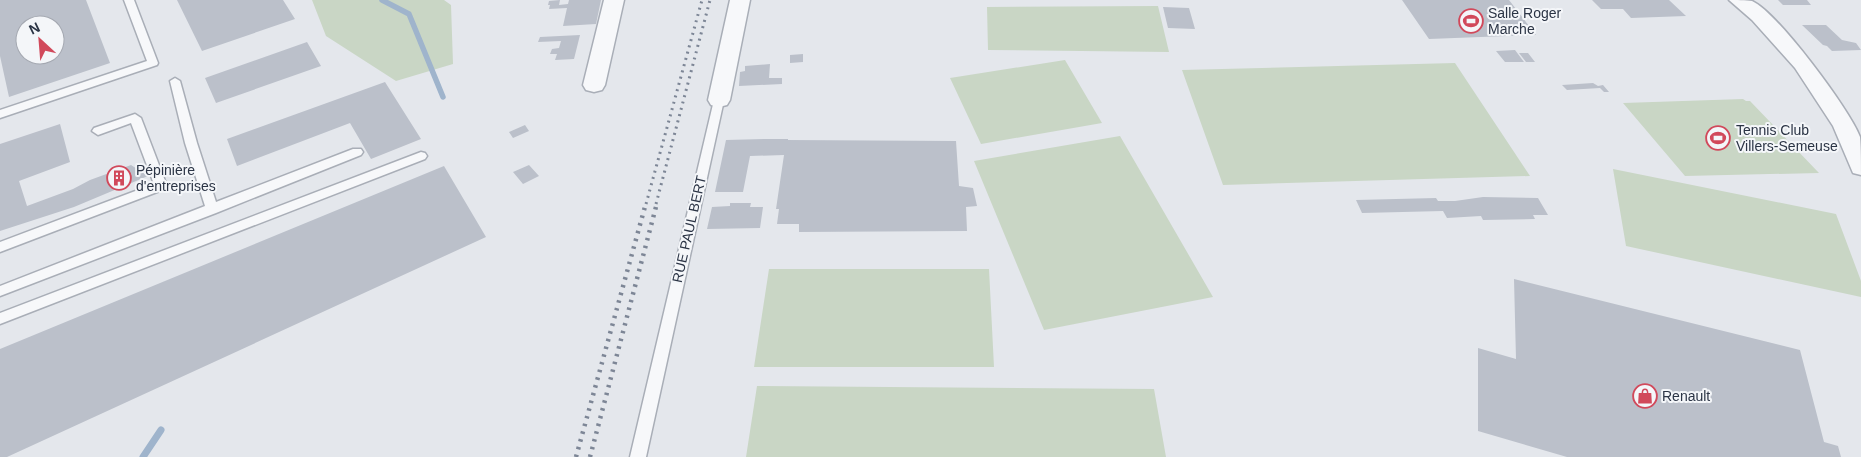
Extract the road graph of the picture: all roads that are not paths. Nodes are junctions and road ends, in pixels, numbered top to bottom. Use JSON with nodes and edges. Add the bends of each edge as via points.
{"nodes":[{"id":1,"x":129,"y":0,"type":"edge"},
{"id":2,"x":614,"y":0,"type":"edge"},
{"id":3,"x":740,"y":0,"type":"edge"},
{"id":4,"x":1739,"y":0,"type":"edge"},
{"id":5,"x":175,"y":81,"type":"dead end"},
{"id":6,"x":594,"y":85,"type":"dead end"},
{"id":7,"x":719,"y":100,"type":"joint"},
{"id":8,"x":0,"y":114,"type":"edge"},
{"id":9,"x":1853,"y":127,"type":"edge"},
{"id":10,"x":98,"y":131,"type":"dead end"},
{"id":11,"x":357,"y":152,"type":"dead end"},
{"id":12,"x":422,"y":156,"type":"dead end"},
{"id":13,"x":1861,"y":167,"type":"edge"},
{"id":14,"x":212,"y":210,"type":"junction"},
{"id":15,"x":0,"y":247,"type":"edge"},
{"id":16,"x":0,"y":292,"type":"edge"},
{"id":17,"x":0,"y":319,"type":"edge"},
{"id":18,"x":638,"y":457,"type":"edge"}],
"edges":[{"from":1,"to":8,"type":"lane","via":[[153,63]]},
{"from":2,"to":6,"type":"street"},
{"from":3,"to":7,"type":"street","name":"RUE PAUL BERT"},
{"from":4,"to":9,"type":"street","via":[[1760,16]]},
{"from":5,"to":14,"type":"lane"},
{"from":7,"to":18,"type":"lane","name":"RUE PAUL BERT"},
{"from":9,"to":13,"type":"street"},
{"from":10,"to":15,"type":"lane","via":[[135,118],[161,186]]},
{"from":11,"to":14,"type":"lane"},
{"from":12,"to":17,"type":"lane"},
{"from":14,"to":16,"type":"lane"}]}
